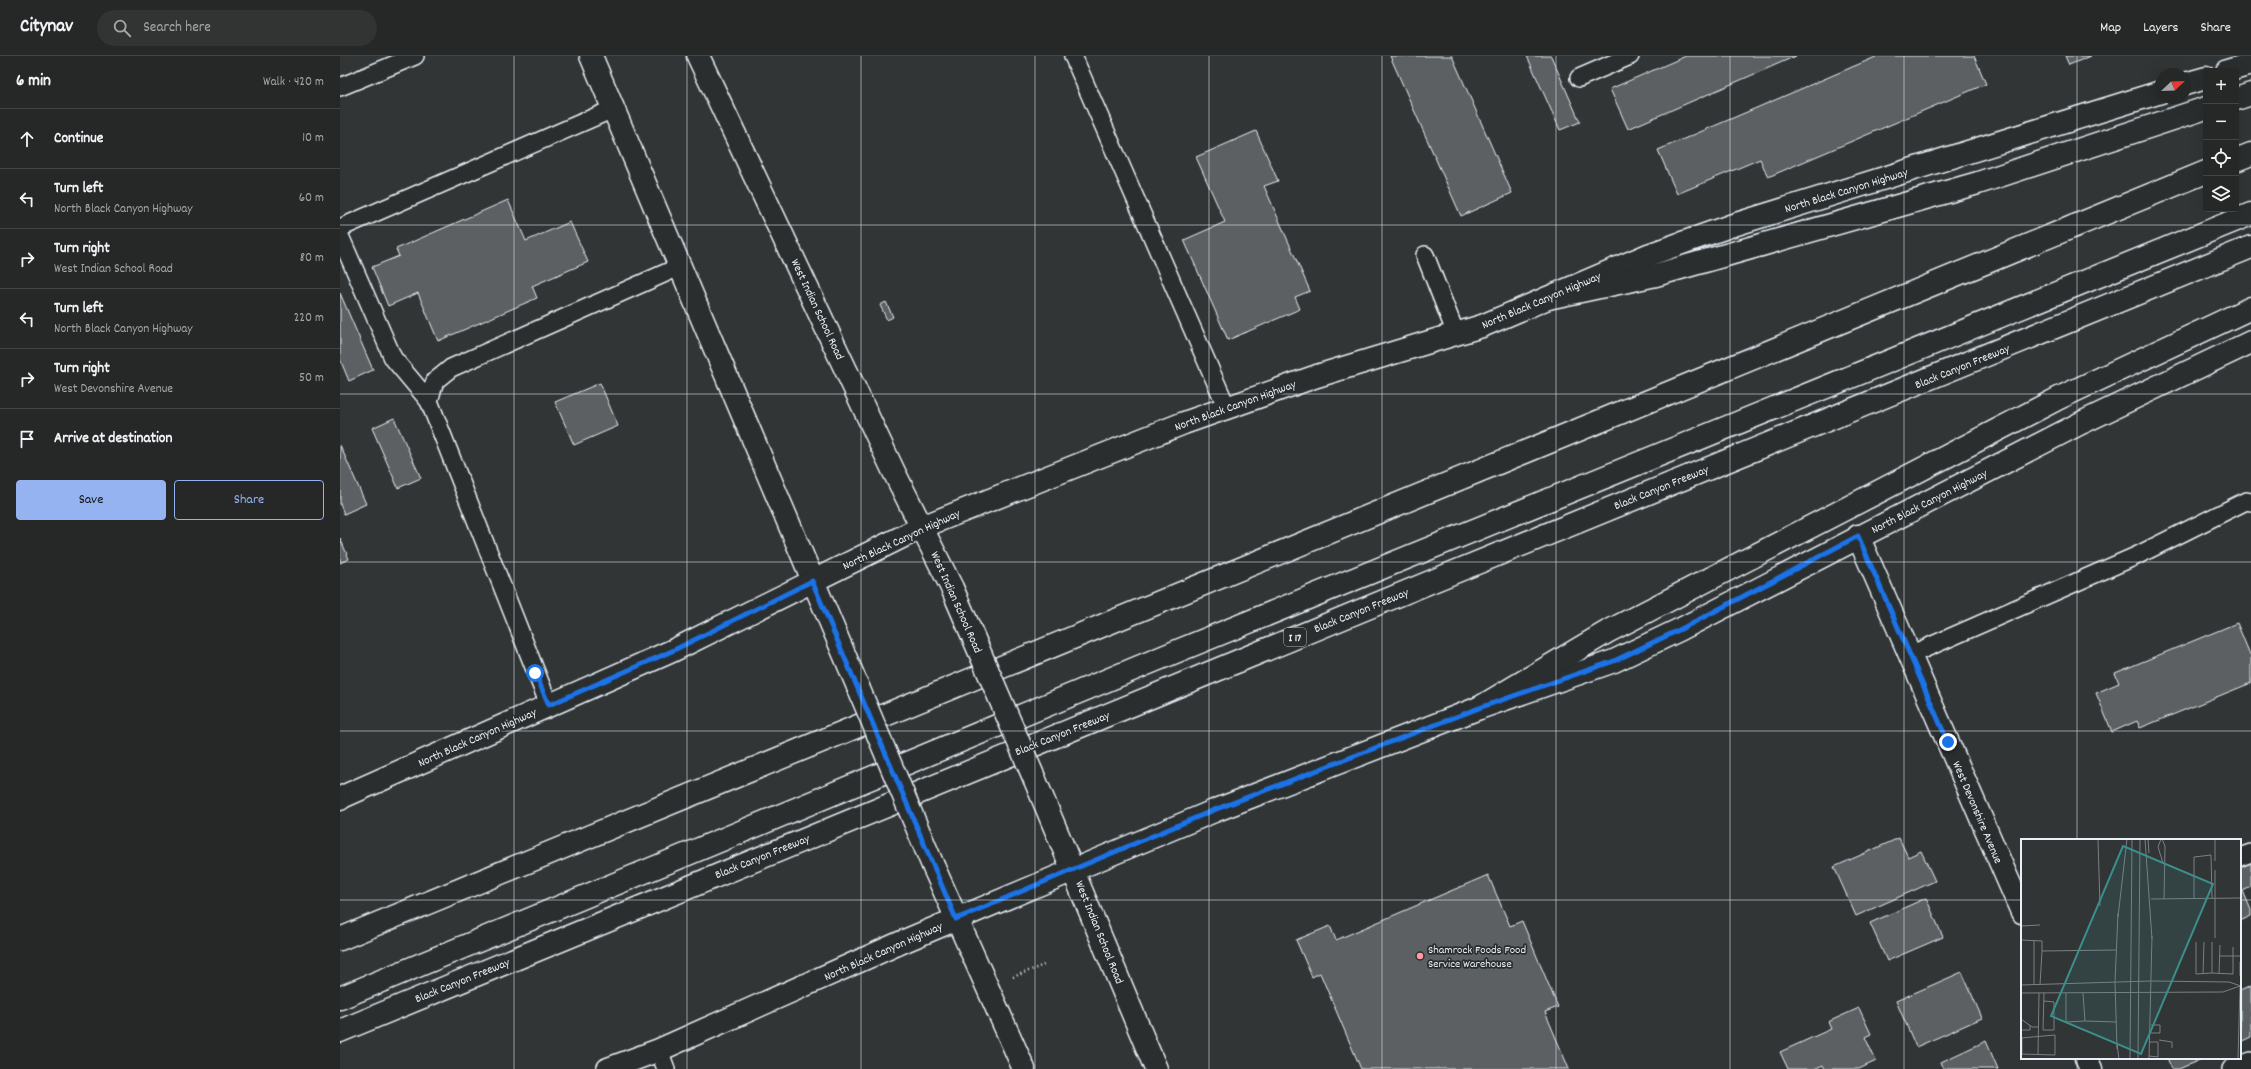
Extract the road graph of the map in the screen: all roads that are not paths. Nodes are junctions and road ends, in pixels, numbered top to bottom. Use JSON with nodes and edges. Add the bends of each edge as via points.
{"nodes":[{"id":1,"x":415,"y":56,"type":"edge"},
{"id":2,"x":590,"y":56,"type":"edge"},
{"id":3,"x":698,"y":56,"type":"edge"},
{"id":4,"x":1073,"y":56,"type":"edge"},
{"id":5,"x":1630,"y":56,"type":"edge"},
{"id":6,"x":2251,"y":64,"type":"edge"},
{"id":7,"x":2237,"y":68,"type":"edge"},
{"id":8,"x":1580,"y":78,"type":"dead end"},
{"id":9,"x":2203,"y":79,"type":"edge"},
{"id":10,"x":2191,"y":82,"type":"edge"},
{"id":11,"x":340,"y":87,"type":"edge"},
{"id":12,"x":2155,"y":94,"type":"edge"},
{"id":13,"x":2251,"y":94,"type":"edge"},
{"id":14,"x":2239,"y":98,"type":"edge"},
{"id":15,"x":613,"y":109,"type":"junction"},
{"id":16,"x":2203,"y":109,"type":"edge"},
{"id":17,"x":2251,"y":154,"type":"edge"},
{"id":18,"x":2239,"y":159,"type":"edge"},
{"id":19,"x":2203,"y":173,"type":"edge"},
{"id":20,"x":2251,"y":214,"type":"edge"},
{"id":21,"x":340,"y":228,"type":"edge"},
{"id":22,"x":340,"y":236,"type":"edge"},
{"id":23,"x":2251,"y":247,"type":"edge"},
{"id":24,"x":1425,"y":255,"type":"dead end"},
{"id":25,"x":680,"y":268,"type":"junction"},
{"id":26,"x":1548,"y":298,"type":"junction"},
{"id":27,"x":2251,"y":308,"type":"edge"},
{"id":28,"x":1456,"y":334,"type":"junction"},
{"id":29,"x":2251,"y":342,"type":"edge"},
{"id":30,"x":429,"y":401,"type":"junction"},
{"id":31,"x":1227,"y":408,"type":"junction"},
{"id":32,"x":2249,"y":498,"type":"edge"},
{"id":33,"x":922,"y":527,"type":"junction"},
{"id":34,"x":1858,"y":536,"type":"junction"},
{"id":35,"x":812,"y":581,"type":"junction"},
{"id":36,"x":1910,"y":655,"type":"junction"},
{"id":37,"x":549,"y":705,"type":"junction"},
{"id":38,"x":1479,"y":708,"type":"junction"},
{"id":39,"x":340,"y":798,"type":"edge"},
{"id":40,"x":2251,"y":853,"type":"edge"},
{"id":41,"x":2241,"y":857,"type":"edge"},
{"id":42,"x":1074,"y":870,"type":"junction"},
{"id":43,"x":2021,"y":910,"type":"edge"},
{"id":44,"x":956,"y":919,"type":"junction"},
{"id":45,"x":340,"y":939,"type":"edge"},
{"id":46,"x":340,"y":998,"type":"edge"},
{"id":47,"x":340,"y":1031,"type":"edge"},
{"id":48,"x":2086,"y":1059,"type":"edge"},
{"id":49,"x":662,"y":1060,"type":"edge"},
{"id":50,"x":2251,"y":1061,"type":"edge"},
{"id":51,"x":608,"y":1069,"type":"edge"},
{"id":52,"x":1024,"y":1069,"type":"edge"},
{"id":53,"x":1156,"y":1069,"type":"edge"},
{"id":54,"x":2091,"y":1069,"type":"edge"},
{"id":55,"x":2231,"y":1069,"type":"edge"}],
"edges":[{"from":1,"to":11,"type":"lane"},
{"from":2,"to":15,"type":"main road"},
{"from":3,"to":33,"type":"main road","name":"West Indian School Road"},
{"from":4,"to":31,"type":"lane"},
{"from":5,"to":8,"type":"lane"},
{"from":6,"to":7,"type":"main road"},
{"from":9,"to":10,"type":"main road"},
{"from":12,"to":26,"type":"main road","name":"North Black Canyon Highway","via":[[1730,226],[1648,255]]},
{"from":13,"to":14,"type":"main road"},
{"from":15,"to":21,"type":"lane"},
{"from":15,"to":25,"type":"main road"},
{"from":16,"to":26,"type":"main road","via":[[1978,183],[1656,275]]},
{"from":17,"to":18,"type":"main road"},
{"from":19,"to":45,"type":"main road"},
{"from":20,"to":46,"type":"main road","via":[[1180,650]]},
{"from":22,"to":30,"type":"lane","via":[[393,358]]},
{"from":23,"to":47,"type":"main road","name":"Black Canyon Freeway","number":"I 17"},
{"from":24,"to":28,"type":"lane"},
{"from":25,"to":30,"type":"lane","via":[[451,368],[436,381]]},
{"from":25,"to":35,"type":"main road"},
{"from":26,"to":28,"type":"main road","name":"North Black Canyon Highway","via":[[1482,326]]},
{"from":27,"to":38,"type":"main road","via":[[2059,398],[1607,632]]},
{"from":28,"to":31,"type":"main road","name":"North Black Canyon Highway","via":[[1317,376]]},
{"from":29,"to":34,"type":"main road","name":"North Black Canyon Highway","via":[[2081,423]]},
{"from":30,"to":37,"type":"lane"},
{"from":31,"to":33,"type":"main road","name":"North Black Canyon Highway"},
{"from":32,"to":36,"type":"lane","via":[[2136,556]]},
{"from":33,"to":35,"type":"main road","name":"North Black Canyon Highway"},
{"from":33,"to":42,"type":"main road","name":"West Indian School Road","bridge":true,"via":[[952,588]]},
{"from":34,"to":36,"type":"main road","name":"West Devonshire Avenue"},
{"from":34,"to":38,"type":"main road","name":"North Black Canyon Highway","via":[[1681,629],[1614,661]]},
{"from":35,"to":37,"type":"main road","name":"North Black Canyon Highway","via":[[672,651]]},
{"from":35,"to":44,"type":"main road","bridge":true},
{"from":36,"to":43,"type":"main road","name":"West Devonshire Avenue"},
{"from":37,"to":39,"type":"main road","name":"North Black Canyon Highway"},
{"from":38,"to":42,"type":"main road","name":"North Black Canyon Highway","via":[[1214,810]]},
{"from":40,"to":41,"type":"lane"},
{"from":42,"to":44,"type":"main road","name":"North Black Canyon Highway"},
{"from":42,"to":53,"type":"main road","name":"West Indian School Road"},
{"from":44,"to":49,"type":"main road","name":"North Black Canyon Highway"},
{"from":44,"to":52,"type":"main road"},
{"from":48,"to":54,"type":"main road"},
{"from":49,"to":51,"type":"main road","name":"North Black Canyon Highway"},
{"from":50,"to":55,"type":"lane"}]}
